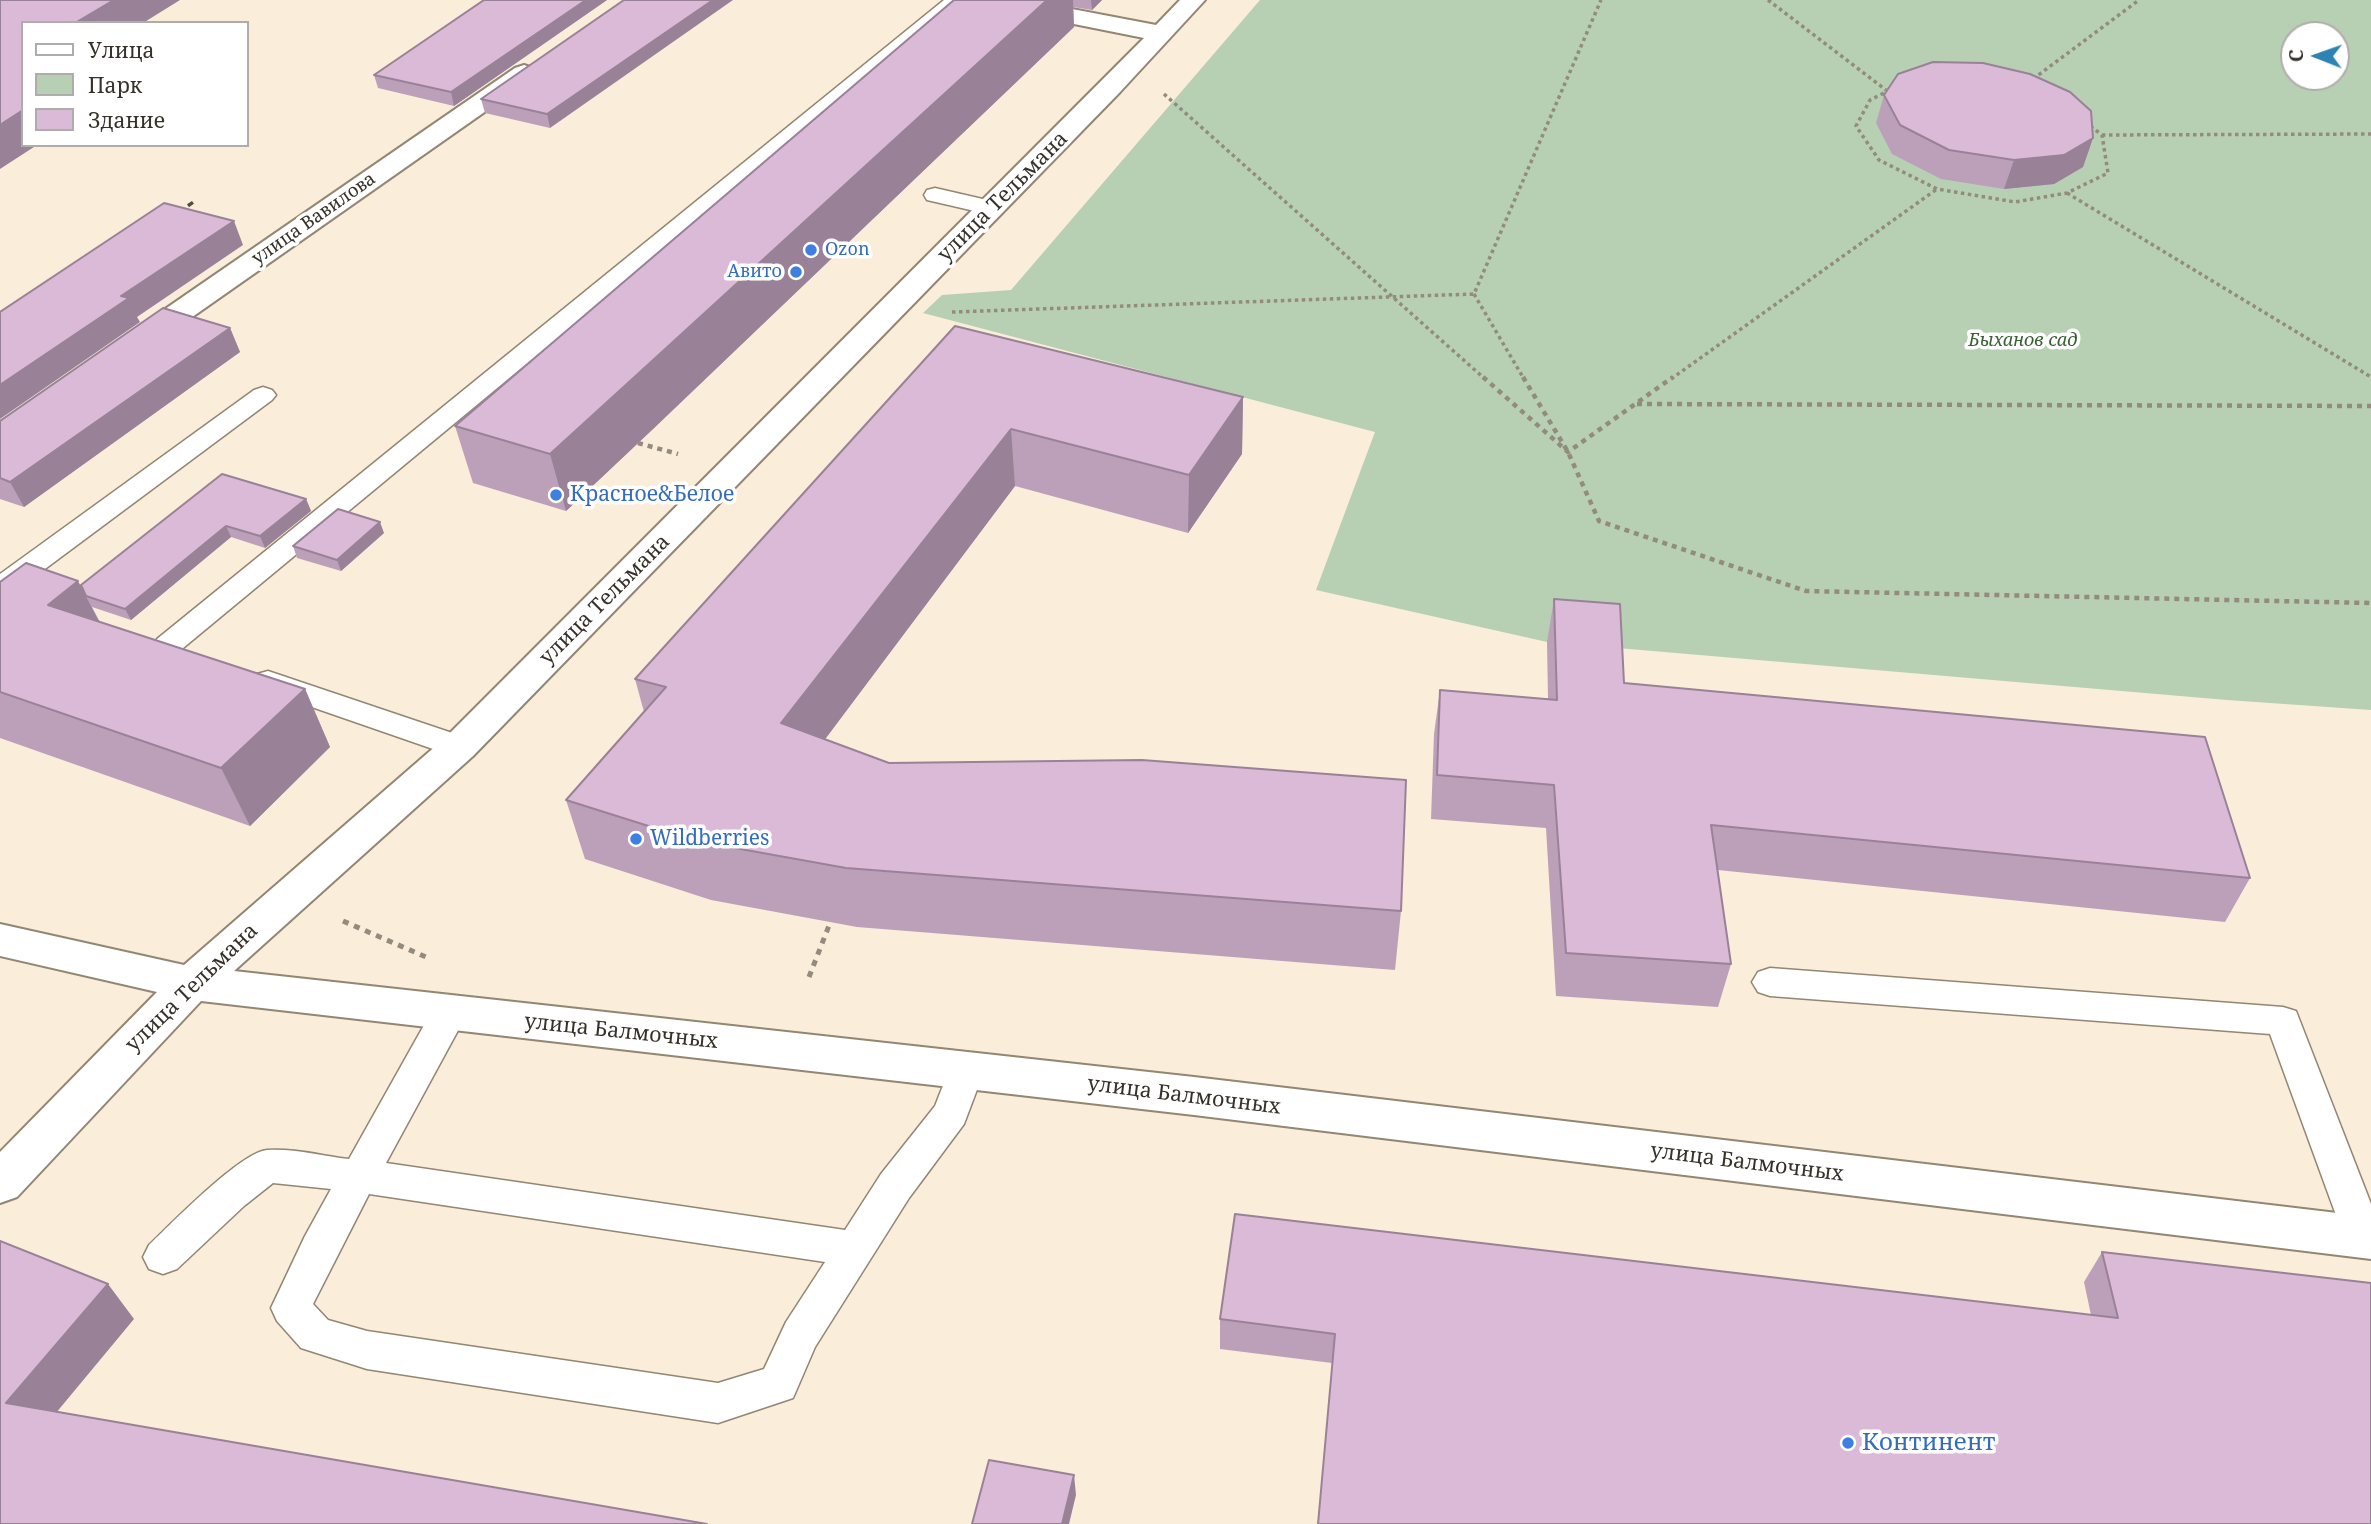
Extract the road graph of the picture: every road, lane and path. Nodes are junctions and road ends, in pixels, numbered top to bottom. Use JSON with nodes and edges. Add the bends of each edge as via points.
{"nodes":[{"id":1,"x":956,"y":0,"type":"edge"},
{"id":2,"x":989,"y":0,"type":"edge"},
{"id":3,"x":1193,"y":0,"type":"edge"},
{"id":4,"x":1601,"y":0,"type":"edge"},
{"id":5,"x":1768,"y":0,"type":"edge"},
{"id":6,"x":2138,"y":0,"type":"edge"},
{"id":7,"x":1162,"y":34,"type":"junction"},
{"id":8,"x":548,"y":56,"type":"edge"},
{"id":9,"x":2027,"y":83,"type":"edge"},
{"id":10,"x":1900,"y":87,"type":"edge"},
{"id":11,"x":1886,"y":90,"type":"junction"},
{"id":12,"x":1163,"y":93,"type":"dead end"},
{"id":13,"x":2082,"y":121,"type":"edge"},
{"id":14,"x":2371,"y":134,"type":"edge"},
{"id":15,"x":2102,"y":135,"type":"junction"},
{"id":16,"x":1937,"y":190,"type":"junction"},
{"id":17,"x":2067,"y":193,"type":"junction"},
{"id":18,"x":935,"y":195,"type":"dead end"},
{"id":19,"x":992,"y":208,"type":"junction"},
{"id":20,"x":1474,"y":294,"type":"junction"},
{"id":21,"x":1391,"y":295,"type":"junction"},
{"id":22,"x":951,"y":312,"type":"dead end"},
{"id":23,"x":114,"y":358,"type":"edge"},
{"id":24,"x":2371,"y":377,"type":"edge"},
{"id":25,"x":263,"y":395,"type":"dead end"},
{"id":26,"x":1635,"y":404,"type":"junction"},
{"id":27,"x":2371,"y":406,"type":"edge"},
{"id":28,"x":638,"y":443,"type":"edge"},
{"id":29,"x":1568,"y":452,"type":"junction"},
{"id":30,"x":678,"y":454,"type":"dead end"},
{"id":31,"x":9,"y":592,"type":"edge"},
{"id":32,"x":2371,"y":603,"type":"edge"},
{"id":33,"x":167,"y":646,"type":"edge"},
{"id":34,"x":242,"y":672,"type":"edge"},
{"id":35,"x":459,"y":747,"type":"junction"},
{"id":36,"x":831,"y":923,"type":"edge"},
{"id":37,"x":0,"y":940,"type":"edge"},
{"id":38,"x":809,"y":976,"type":"dead end"},
{"id":39,"x":1770,"y":982,"type":"dead end"},
{"id":40,"x":192,"y":983,"type":"junction"},
{"id":41,"x":450,"y":1012,"type":"junction"},
{"id":42,"x":965,"y":1071,"type":"junction"},
{"id":43,"x":360,"y":1177,"type":"junction"},
{"id":44,"x":0,"y":1183,"type":"edge"},
{"id":45,"x":2368,"y":1237,"type":"edge"},
{"id":46,"x":855,"y":1250,"type":"junction"},
{"id":47,"x":163,"y":1257,"type":"dead end"}],
"edges":[{"from":1,"to":33,"type":"lane"},
{"from":2,"to":7,"type":"street"},
{"from":3,"to":7,"type":"street","name":"улица Тельмана"},
{"from":4,"to":20,"type":"path"},
{"from":5,"to":11,"type":"path"},
{"from":6,"to":9,"type":"path"},
{"from":7,"to":19,"type":"street","name":"улица Тельмана"},
{"from":8,"to":23,"type":"street","name":"улица Вавилова"},
{"from":10,"to":11,"type":"path"},
{"from":11,"to":16,"type":"path","via":[[1870,100],[1856,126],[1879,160]]},
{"from":12,"to":21,"type":"path"},
{"from":13,"to":15,"type":"path"},
{"from":14,"to":15,"type":"path"},
{"from":15,"to":17,"type":"path","via":[[2108,173]]},
{"from":16,"to":17,"type":"path","via":[[2015,202]]},
{"from":16,"to":26,"type":"path"},
{"from":17,"to":24,"type":"path"},
{"from":18,"to":19,"type":"lane"},
{"from":19,"to":35,"type":"street","name":"улица Тельмана"},
{"from":20,"to":21,"type":"path"},
{"from":20,"to":29,"type":"path"},
{"from":21,"to":22,"type":"path"},
{"from":21,"to":29,"type":"path"},
{"from":25,"to":31,"type":"lane"},
{"from":26,"to":27,"type":"path"},
{"from":26,"to":29,"type":"path"},
{"from":28,"to":30,"type":"path"},
{"from":29,"to":32,"type":"path","via":[[1599,521],[1806,591]]},
{"from":34,"to":35,"type":"lane"},
{"from":35,"to":40,"type":"street","name":"улица Тельмана"},
{"from":36,"to":38,"type":"path"},
{"from":37,"to":40,"type":"street","name":"улица Балмочных"},
{"from":39,"to":45,"type":"lane","via":[[2283,1021]]},
{"from":40,"to":41,"type":"street","name":"улица Балмочных"},
{"from":40,"to":44,"type":"street","name":"улица Тельмана"},
{"from":41,"to":42,"type":"street","name":"улица Балмочных"},
{"from":41,"to":43,"type":"lane"},
{"from":42,"to":45,"type":"street","name":"улица Балмочных"},
{"from":42,"to":46,"type":"lane","via":[[951,1113],[895,1186]]},
{"from":43,"to":46,"type":"lane"},
{"from":43,"to":46,"type":"lane","via":[[291,1308],[315,1335],[367,1350],[718,1403],[778,1384],[800,1335]]},
{"from":43,"to":47,"type":"lane","via":[[266,1166]]}]}
